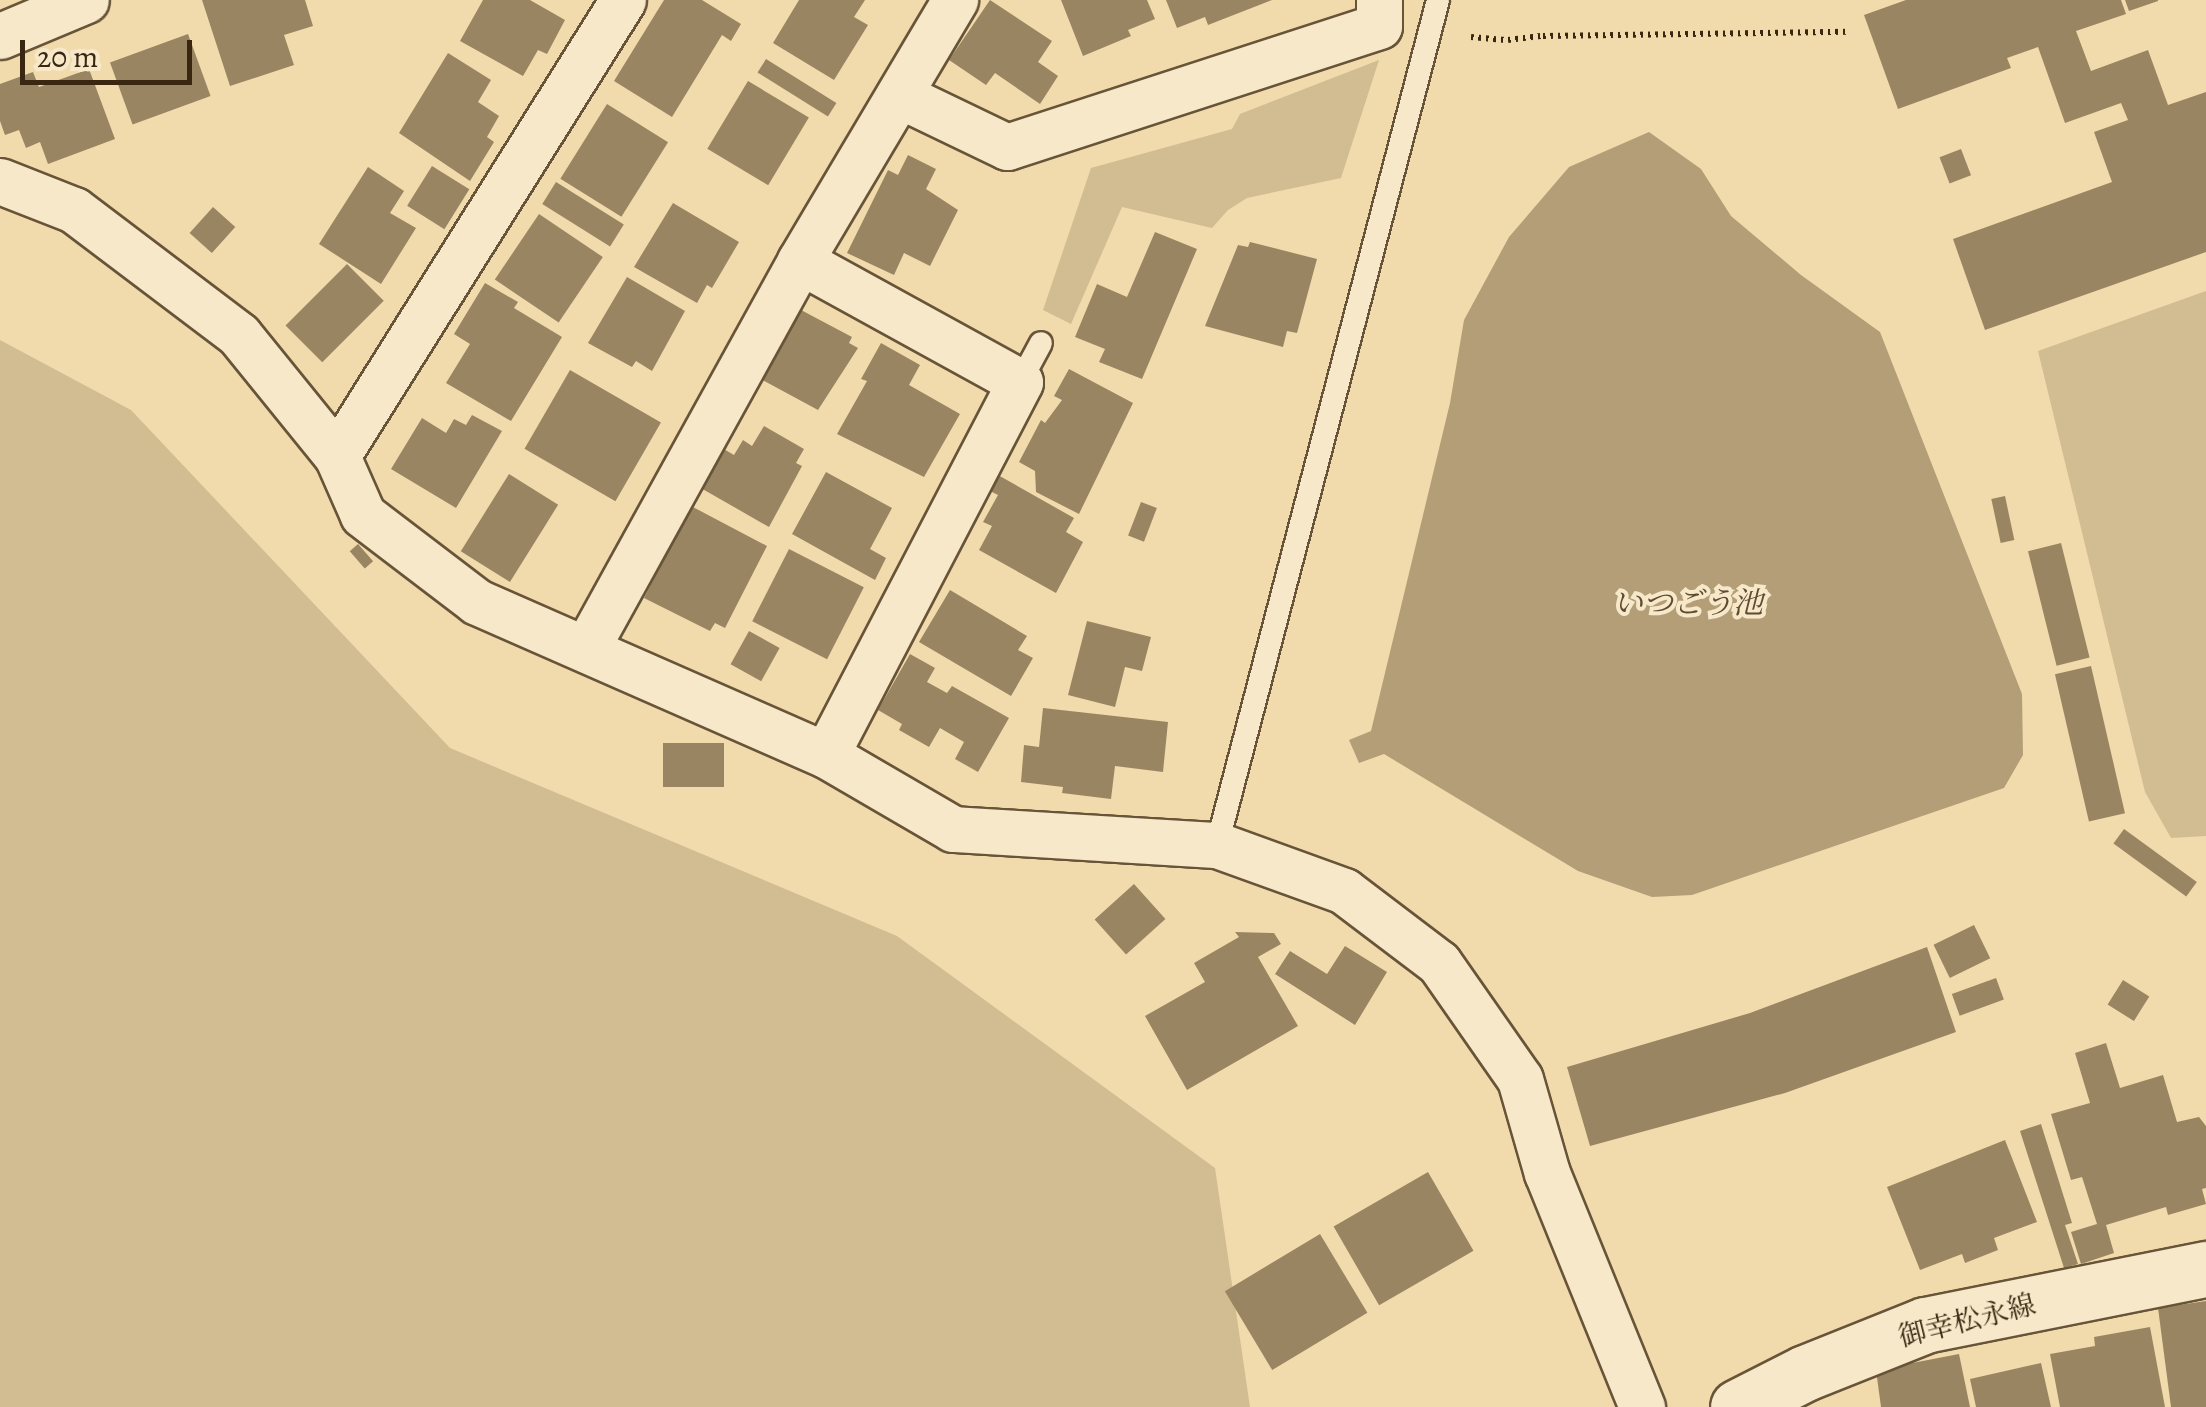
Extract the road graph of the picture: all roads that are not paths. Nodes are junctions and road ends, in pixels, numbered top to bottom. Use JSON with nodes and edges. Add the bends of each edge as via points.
{"nodes":[{"id":1,"x":86,"y":0,"type":"edge"},
{"id":2,"x":623,"y":0,"type":"edge"},
{"id":3,"x":955,"y":0,"type":"edge"},
{"id":4,"x":1378,"y":0,"type":"edge"},
{"id":5,"x":1438,"y":0,"type":"edge"},
{"id":6,"x":0,"y":36,"type":"edge"},
{"id":7,"x":898,"y":95,"type":"junction"},
{"id":8,"x":0,"y":181,"type":"edge"},
{"id":9,"x":800,"y":261,"type":"junction"},
{"id":10,"x":1041,"y":343,"type":"dead end"},
{"id":11,"x":1020,"y":382,"type":"junction"},
{"id":12,"x":337,"y":456,"type":"junction"},
{"id":13,"x":586,"y":649,"type":"junction"},
{"id":14,"x":826,"y":755,"type":"junction"},
{"id":15,"x":1217,"y":846,"type":"junction"},
{"id":16,"x":2206,"y":1268,"type":"edge"},
{"id":17,"x":1642,"y":1407,"type":"edge"},
{"id":18,"x":1738,"y":1407,"type":"edge"}],
"edges":[{"from":1,"to":6,"type":"street"},
{"from":2,"to":12,"type":"street"},
{"from":3,"to":7,"type":"street"},
{"from":4,"to":7,"type":"street","via":[[1379,26],[1007,147]]},
{"from":5,"to":15,"type":"lane"},
{"from":7,"to":9,"type":"street"},
{"from":8,"to":12,"type":"street","via":[[74,210],[240,335]]},
{"from":9,"to":11,"type":"street"},
{"from":9,"to":13,"type":"street"},
{"from":10,"to":11,"type":"lane"},
{"from":11,"to":14,"type":"street"},
{"from":12,"to":13,"type":"street","via":[[363,515],[477,602]]},
{"from":13,"to":14,"type":"street"},
{"from":14,"to":15,"type":"street","via":[[953,829]]},
{"from":15,"to":17,"type":"street","via":[[1344,891],[1439,963],[1520,1079],[1547,1173]]},
{"from":16,"to":18,"type":"main road","name":"御幸松永線","via":[[1925,1325],[1805,1372]]}]}
